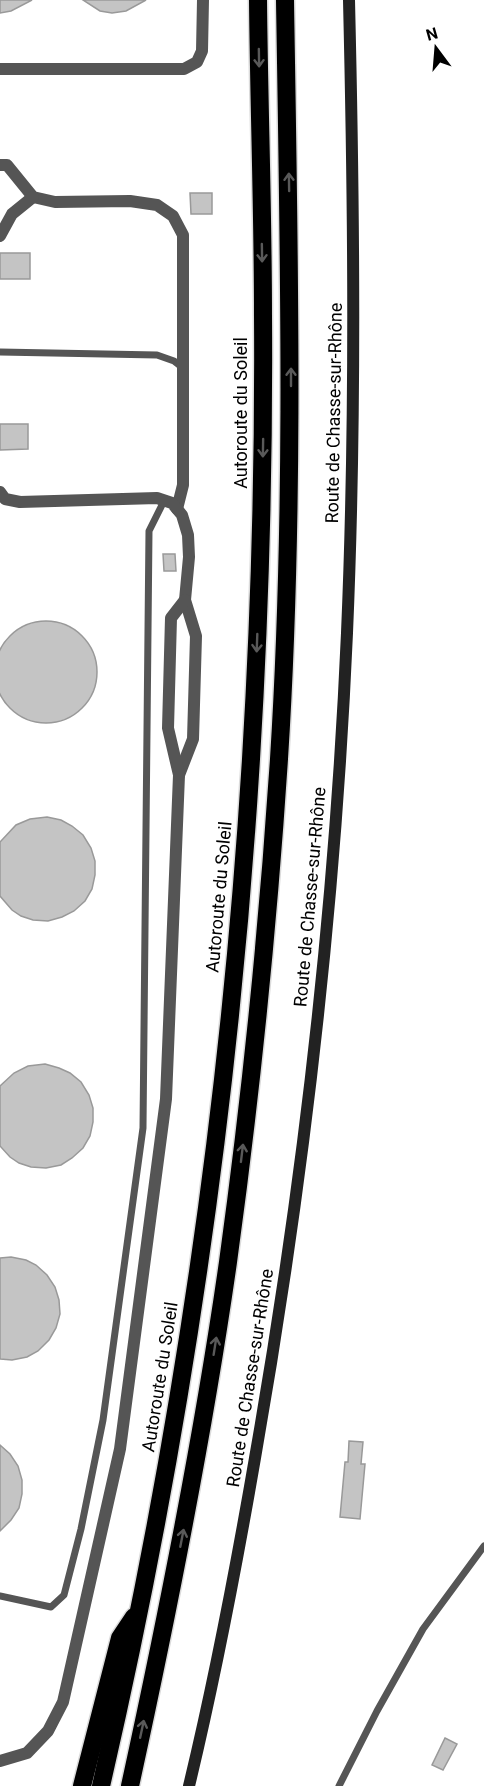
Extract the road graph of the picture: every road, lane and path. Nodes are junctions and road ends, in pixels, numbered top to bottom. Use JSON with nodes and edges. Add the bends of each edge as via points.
{"nodes":[{"id":1,"x":203,"y":0,"type":"edge"},
{"id":2,"x":258,"y":0,"type":"edge"},
{"id":3,"x":285,"y":0,"type":"edge"},
{"id":4,"x":349,"y":0,"type":"edge"},
{"id":5,"x":0,"y":69,"type":"edge"},
{"id":6,"x":0,"y":165,"type":"edge"},
{"id":7,"x":33,"y":197,"type":"junction"},
{"id":8,"x":0,"y":236,"type":"edge"},
{"id":9,"x":0,"y":352,"type":"edge"},
{"id":10,"x":183,"y":368,"type":"junction"},
{"id":11,"x":2,"y":497,"type":"edge"},
{"id":12,"x":164,"y":501,"type":"junction"},
{"id":13,"x":177,"y":509,"type":"junction"},
{"id":14,"x":185,"y":600,"type":"junction"},
{"id":15,"x":179,"y":775,"type":"junction"},
{"id":16,"x":484,"y":1546,"type":"edge"},
{"id":17,"x":0,"y":1596,"type":"edge"},
{"id":18,"x":140,"y":1608,"type":"junction"},
{"id":19,"x":0,"y":1761,"type":"edge"},
{"id":20,"x":82,"y":1786,"type":"edge"},
{"id":21,"x":101,"y":1786,"type":"edge"},
{"id":22,"x":130,"y":1786,"type":"edge"},
{"id":23,"x":189,"y":1786,"type":"edge"},
{"id":24,"x":339,"y":1786,"type":"edge"}],
"edges":[{"from":1,"to":5,"type":"street","via":[[202,51],[197,62],[184,69]]},
{"from":2,"to":18,"type":"highway","name":"Autoroute du Soleil","one_way":true,"via":[[262,502],[252,750],[220,1109],[192,1316]]},
{"from":22,"to":3,"type":"highway","one_way":true,"via":[[178,1556],[218,1328],[246,1124],[269,903],[289,512],[291,314]]},
{"from":4,"to":23,"type":"main road","name":"Route de Chasse-sur-Rhône","via":[[354,271],[352,487],[343,710],[325,956],[291,1234],[265,1406],[223,1632]]},
{"from":6,"to":7,"type":"street","via":[[7,165]]},
{"from":7,"to":8,"type":"street","via":[[12,214]]},
{"from":7,"to":10,"type":"street","via":[[55,202],[130,201],[158,205],[173,216],[183,235]]},
{"from":9,"to":10,"type":"lane","via":[[157,355]]},
{"from":10,"to":13,"type":"street","via":[[183,485]]},
{"from":11,"to":12,"type":"street","via":[[20,502],[157,498]]},
{"from":12,"to":13,"type":"street"},
{"from":12,"to":17,"type":"lane","via":[[149,531],[143,1128],[103,1420],[64,1595],[51,1607]]},
{"from":13,"to":14,"type":"street","via":[[188,535]]},
{"from":14,"to":15,"type":"street","via":[[196,636],[193,740]]},
{"from":14,"to":15,"type":"street","via":[[171,618],[168,728]]},
{"from":15,"to":19,"type":"street","via":[[166,1099],[120,1449],[63,1702],[48,1731],[27,1753]]},
{"from":16,"to":24,"type":"lane","via":[[423,1629]]},
{"from":18,"to":20,"type":"highway","via":[[120,1638]]},
{"from":18,"to":21,"type":"highway","name":"Autoroute du Soleil"}]}
